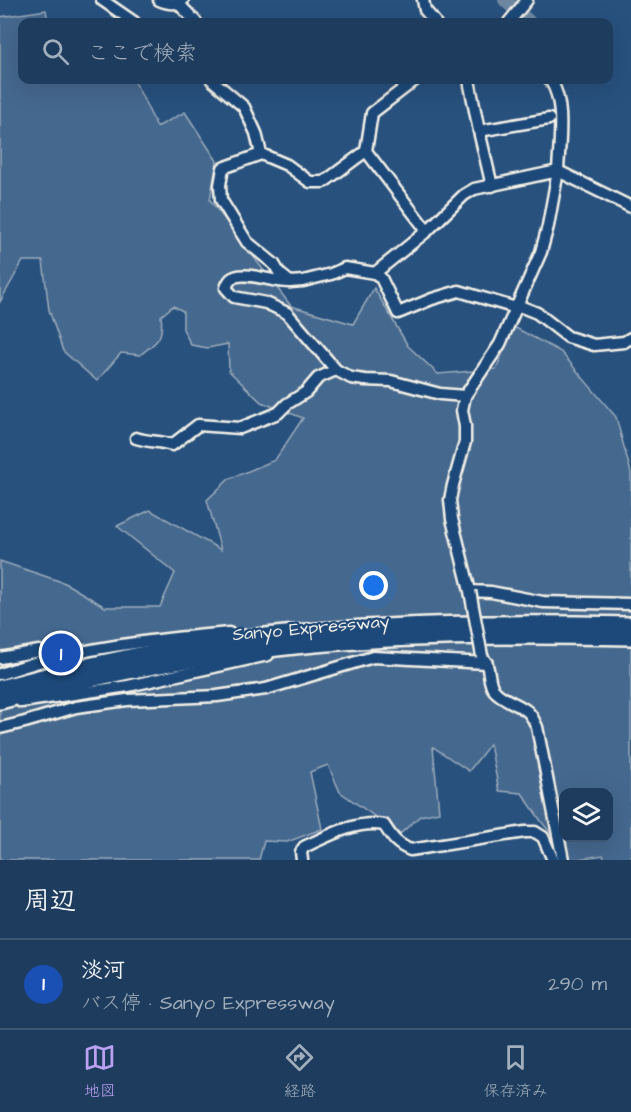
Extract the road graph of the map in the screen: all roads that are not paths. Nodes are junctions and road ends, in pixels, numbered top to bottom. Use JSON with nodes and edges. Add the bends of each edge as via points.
{"nodes":[{"id":1,"x":102,"y":0,"type":"edge"},
{"id":2,"x":159,"y":0,"type":"edge"},
{"id":3,"x":423,"y":0,"type":"edge"},
{"id":4,"x":527,"y":0,"type":"edge"},
{"id":5,"x":181,"y":2,"type":"edge"},
{"id":6,"x":128,"y":18,"type":"edge"},
{"id":7,"x":193,"y":18,"type":"edge"},
{"id":8,"x":432,"y":18,"type":"edge"},
{"id":9,"x":511,"y":18,"type":"edge"},
{"id":10,"x":217,"y":84,"type":"edge"},
{"id":11,"x":410,"y":84,"type":"edge"},
{"id":12,"x":470,"y":84,"type":"edge"},
{"id":13,"x":553,"y":84,"type":"edge"},
{"id":14,"x":549,"y":119,"type":"dead end"},
{"id":15,"x":479,"y":131,"type":"junction"},
{"id":16,"x":366,"y":151,"type":"junction"},
{"id":17,"x":261,"y":154,"type":"junction"},
{"id":18,"x":558,"y":171,"type":"junction"},
{"id":19,"x":492,"y":186,"type":"junction"},
{"id":20,"x":631,"y":207,"type":"edge"},
{"id":21,"x":427,"y":231,"type":"junction"},
{"id":22,"x":375,"y":273,"type":"junction"},
{"id":23,"x":290,"y":282,"type":"junction"},
{"id":24,"x":517,"y":306,"type":"junction"},
{"id":25,"x":631,"y":338,"type":"edge"},
{"id":26,"x":336,"y":370,"type":"junction"},
{"id":27,"x":465,"y":396,"type":"junction"},
{"id":28,"x":136,"y":438,"type":"dead end"},
{"id":29,"x":470,"y":591,"type":"junction"},
{"id":30,"x":631,"y":604,"type":"edge"},
{"id":31,"x":631,"y":625,"type":"edge"},
{"id":32,"x":331,"y":630,"type":"junction"},
{"id":33,"x":631,"y":637,"type":"edge"},
{"id":34,"x":369,"y":640,"type":"junction"},
{"id":35,"x":39,"y":651,"type":"dead end"},
{"id":36,"x":0,"y":658,"type":"edge"},
{"id":37,"x":484,"y":660,"type":"junction"},
{"id":38,"x":0,"y":674,"type":"edge"},
{"id":39,"x":0,"y":688,"type":"edge"},
{"id":40,"x":0,"y":702,"type":"edge"},
{"id":41,"x":0,"y":707,"type":"edge"},
{"id":42,"x":0,"y":728,"type":"edge"},
{"id":43,"x":302,"y":860,"type":"edge"},
{"id":44,"x":552,"y":860,"type":"edge"},
{"id":45,"x":563,"y":860,"type":"edge"}],
"edges":[{"from":1,"to":6,"type":"street"},
{"from":2,"to":5,"type":"street"},
{"from":3,"to":8,"type":"street"},
{"from":4,"to":9,"type":"street"},
{"from":5,"to":7,"type":"street"},
{"from":10,"to":17,"type":"street","via":[[244,107]]},
{"from":11,"to":16,"type":"street","via":[[372,113]]},
{"from":12,"to":15,"type":"street"},
{"from":13,"to":18,"type":"street","via":[[558,97]]},
{"from":14,"to":15,"type":"street"},
{"from":15,"to":19,"type":"street"},
{"from":16,"to":17,"type":"street","via":[[324,183],[310,182],[287,165]]},
{"from":16,"to":21,"type":"street"},
{"from":17,"to":23,"type":"street","via":[[223,168],[221,200],[247,242]]},
{"from":18,"to":19,"type":"street"},
{"from":18,"to":20,"type":"street"},
{"from":18,"to":24,"type":"street","via":[[541,252]]},
{"from":19,"to":21,"type":"street","via":[[464,195]]},
{"from":21,"to":22,"type":"street"},
{"from":22,"to":23,"type":"street","via":[[345,267],[331,274]]},
{"from":22,"to":24,"type":"street","via":[[398,313],[459,291]]},
{"from":23,"to":26,"type":"street","via":[[240,276],[231,279],[225,288],[234,297],[266,303],[287,313]]},
{"from":24,"to":25,"type":"street","via":[[537,313],[568,337],[594,345]]},
{"from":24,"to":27,"type":"street","via":[[500,344]]},
{"from":26,"to":27,"type":"street","via":[[351,378],[391,381],[440,394]]},
{"from":26,"to":28,"type":"street","via":[[318,378],[278,413],[240,428],[198,425],[172,445]]},
{"from":27,"to":29,"type":"street","via":[[465,442],[450,500]]},
{"from":29,"to":30,"type":"street","via":[[543,602]]},
{"from":29,"to":37,"type":"street","bridge":true},
{"from":31,"to":32,"type":"highway","name":"Sanyo Expressway","via":[[482,624]]},
{"from":32,"to":38,"type":"street","via":[[273,630],[133,643],[53,658]]},
{"from":32,"to":39,"type":"highway","name":"Sanyo Expressway","via":[[183,647]]},
{"from":33,"to":34,"type":"highway","name":"Sanyo Expressway"},
{"from":34,"to":40,"type":"highway","name":"Sanyo Expressway","via":[[185,660]]},
{"from":34,"to":41,"type":"street","via":[[274,654],[129,686]]},
{"from":35,"to":36,"type":"street"},
{"from":37,"to":42,"type":"street","via":[[373,657],[266,689],[76,707]]},
{"from":37,"to":45,"type":"street","via":[[492,688],[526,711],[537,727]]},
{"from":43,"to":44,"type":"street","via":[[304,847],[346,829],[375,823],[384,825],[393,839],[410,850],[535,832],[543,837]]}]}
